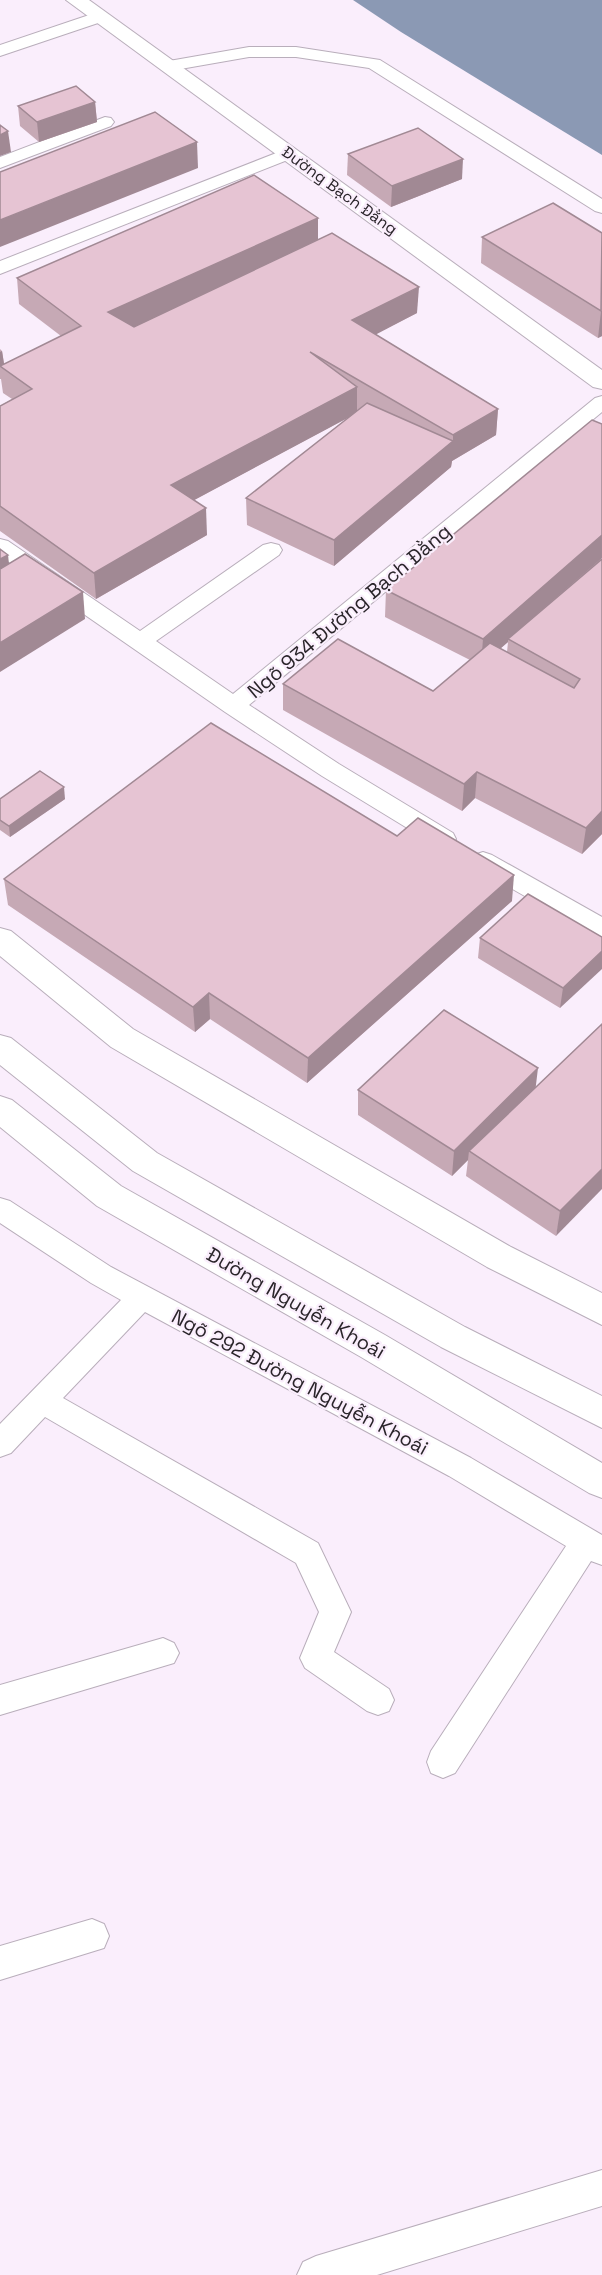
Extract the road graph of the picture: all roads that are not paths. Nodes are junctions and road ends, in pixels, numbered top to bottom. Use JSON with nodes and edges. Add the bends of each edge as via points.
{"nodes":[{"id":1,"x":76,"y":0,"type":"edge"},
{"id":2,"x":98,"y":17,"type":"junction"},
{"id":3,"x":0,"y":51,"type":"edge"},
{"id":4,"x":170,"y":66,"type":"junction"},
{"id":5,"x":105,"y":122,"type":"dead end"},
{"id":6,"x":289,"y":153,"type":"junction"},
{"id":7,"x":0,"y":163,"type":"edge"},
{"id":8,"x":602,"y":207,"type":"edge"},
{"id":9,"x":0,"y":268,"type":"edge"},
{"id":10,"x":602,"y":382,"type":"edge"},
{"id":11,"x":602,"y":402,"type":"edge"},
{"id":12,"x":0,"y":546,"type":"edge"},
{"id":13,"x":272,"y":550,"type":"dead end"},
{"id":14,"x":141,"y":641,"type":"junction"},
{"id":15,"x":233,"y":706,"type":"junction"},
{"id":16,"x":602,"y":928,"type":"edge"},
{"id":17,"x":0,"y":939,"type":"edge"},
{"id":18,"x":0,"y":1047,"type":"edge"},
{"id":19,"x":0,"y":1109,"type":"edge"},
{"id":20,"x":0,"y":1209,"type":"edge"},
{"id":21,"x":142,"y":1297,"type":"junction"},
{"id":22,"x":602,"y":1310,"type":"edge"},
{"id":23,"x":42,"y":1401,"type":"junction"},
{"id":24,"x":602,"y":1413,"type":"edge"},
{"id":25,"x":0,"y":1444,"type":"edge"},
{"id":26,"x":602,"y":1482,"type":"edge"},
{"id":27,"x":594,"y":1547,"type":"edge"},
{"id":28,"x":163,"y":1653,"type":"dead end"},
{"id":29,"x":0,"y":1700,"type":"edge"},
{"id":30,"x":378,"y":1700,"type":"dead end"},
{"id":31,"x":443,"y":1762,"type":"dead end"},
{"id":32,"x":92,"y":1936,"type":"dead end"},
{"id":33,"x":0,"y":1964,"type":"edge"},
{"id":34,"x":602,"y":2188,"type":"edge"},
{"id":35,"x":316,"y":2275,"type":"edge"}],
"edges":[{"from":1,"to":2,"type":"street","name":"Đường Bạch Đằng"},
{"from":2,"to":3,"type":"lane"},
{"from":2,"to":4,"type":"street","name":"Đường Bạch Đằng"},
{"from":4,"to":6,"type":"street","name":"Đường Bạch Đằng"},
{"from":4,"to":8,"type":"lane","via":[[249,52],[296,52],[374,64]]},
{"from":5,"to":7,"type":"lane"},
{"from":6,"to":9,"type":"lane"},
{"from":6,"to":10,"type":"street","name":"Đường Bạch Đằng"},
{"from":11,"to":15,"type":"lane","name":"Ngõ 934 Đường Bạch Đằng"},
{"from":12,"to":14,"type":"lane"},
{"from":13,"to":14,"type":"lane"},
{"from":14,"to":15,"type":"lane"},
{"from":15,"to":16,"type":"lane","name":"Ngõ 934 Đường Bạch Đằng","via":[[366,795]]},
{"from":17,"to":22,"type":"street","via":[[122,1038],[499,1257]]},
{"from":18,"to":24,"type":"street","via":[[145,1162],[453,1337]]},
{"from":19,"to":26,"type":"street","name":"Đường Nguyễn Khoái","via":[[109,1196]]},
{"from":20,"to":21,"type":"lane","name":"Ngõ 292 Đường Nguyễn Khoái"},
{"from":21,"to":23,"type":"lane"},
{"from":21,"to":27,"type":"lane","name":"Ngõ 292 Đường Nguyễn Khoái","via":[[459,1467]]},
{"from":23,"to":25,"type":"lane"},
{"from":23,"to":30,"type":"lane","via":[[307,1553],[335,1612],[316,1658]]},
{"from":27,"to":31,"type":"lane"},
{"from":28,"to":29,"type":"lane"},
{"from":32,"to":33,"type":"lane"},
{"from":34,"to":35,"type":"lane"}]}
